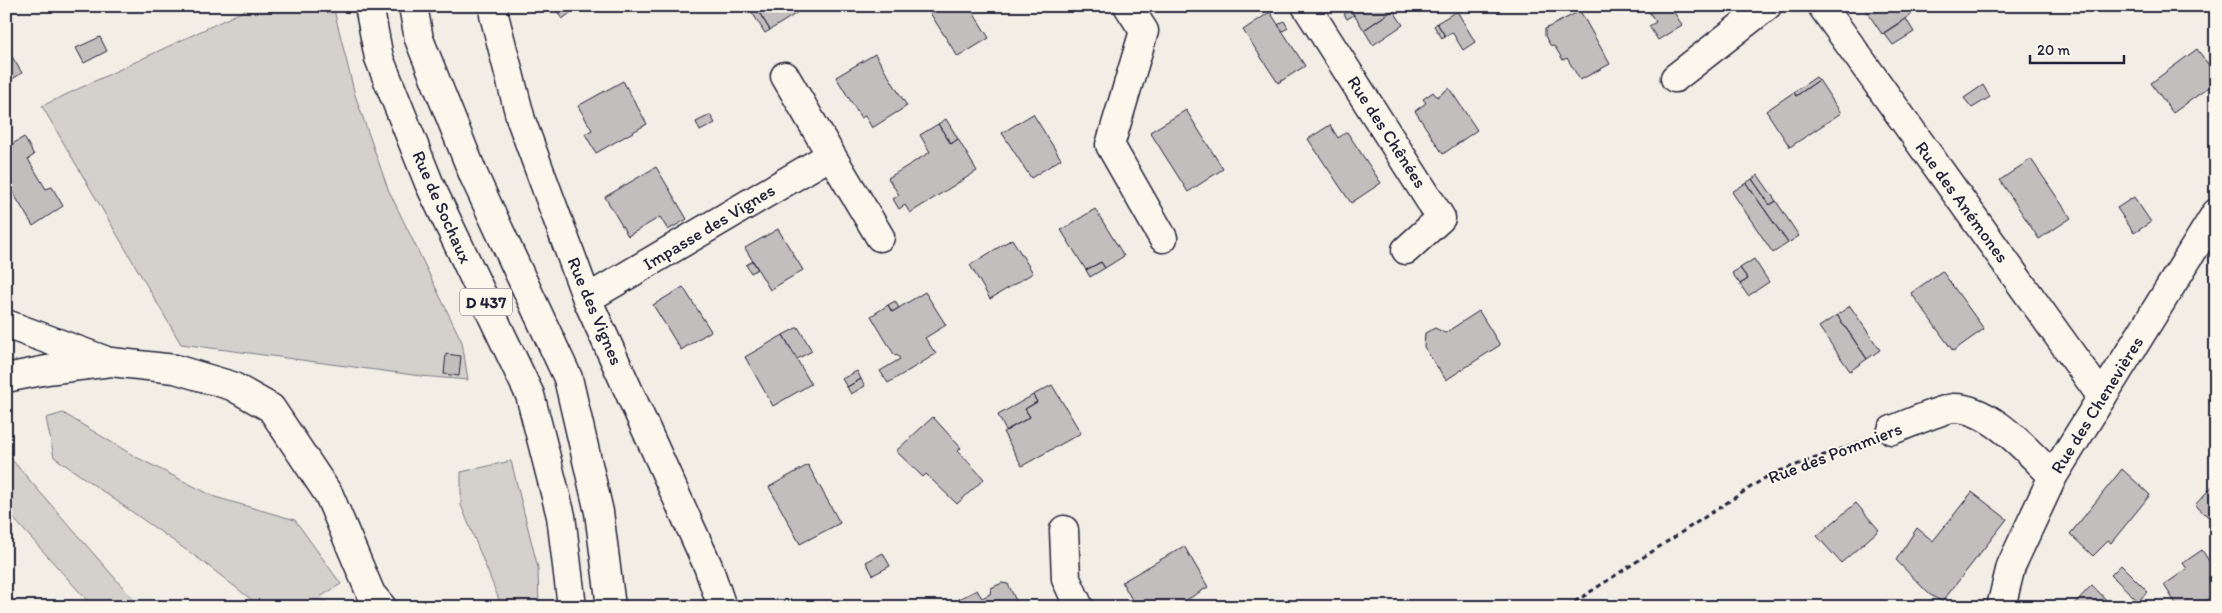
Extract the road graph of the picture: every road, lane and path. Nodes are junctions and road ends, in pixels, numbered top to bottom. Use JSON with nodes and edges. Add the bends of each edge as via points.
{"nodes":[{"id":1,"x":369,"y":6,"type":"edge"},
{"id":2,"x":413,"y":6,"type":"edge"},
{"id":3,"x":494,"y":6,"type":"edge"},
{"id":4,"x":1128,"y":6,"type":"edge"},
{"id":5,"x":1306,"y":6,"type":"edge"},
{"id":6,"x":1822,"y":6,"type":"edge"},
{"id":7,"x":1756,"y":10,"type":"edge"},
{"id":8,"x":785,"y":76,"type":"dead end"},
{"id":9,"x":1675,"y":78,"type":"dead end"},
{"id":10,"x":831,"y":155,"type":"junction"},
{"id":11,"x":2216,"y":213,"type":"edge"},
{"id":12,"x":880,"y":238,"type":"dead end"},
{"id":13,"x":1163,"y":238,"type":"dead end"},
{"id":14,"x":1406,"y":250,"type":"dead end"},
{"id":15,"x":587,"y":299,"type":"junction"},
{"id":16,"x":6,"y":324,"type":"edge"},
{"id":17,"x":110,"y":362,"type":"junction"},
{"id":18,"x":6,"y":378,"type":"edge"},
{"id":19,"x":2102,"y":397,"type":"junction"},
{"id":20,"x":1892,"y":430,"type":"joint"},
{"id":21,"x":2053,"y":476,"type":"junction"},
{"id":22,"x":1064,"y":530,"type":"dead end"},
{"id":23,"x":382,"y":607,"type":"edge"},
{"id":24,"x":572,"y":607,"type":"edge"},
{"id":25,"x":611,"y":607,"type":"edge"},
{"id":26,"x":722,"y":607,"type":"edge"},
{"id":27,"x":1079,"y":607,"type":"edge"},
{"id":28,"x":1567,"y":607,"type":"edge"},
{"id":29,"x":2001,"y":607,"type":"edge"}],
"edges":[{"from":1,"to":24,"type":"street","name":"Rue de Sochaux","number":"D 437","via":[[380,58],[429,183],[530,395],[561,516]]},
{"from":2,"to":25,"type":"street","number":"D 437","via":[[419,39],[474,176],[568,378],[599,512]]},
{"from":3,"to":15,"type":"street","name":"Rue des Vignes","via":[[521,120]]},
{"from":4,"to":13,"type":"street","via":[[1144,32],[1110,144]]},
{"from":5,"to":14,"type":"street","name":"Rue des Chênées","via":[[1441,218]]},
{"from":6,"to":19,"type":"street","name":"Rue des Anémones"},
{"from":7,"to":9,"type":"street"},
{"from":8,"to":10,"type":"street"},
{"from":10,"to":12,"type":"street"},
{"from":10,"to":15,"type":"street","name":"Impasse des Vignes"},
{"from":11,"to":19,"type":"street","name":"Rue des Chenevières"},
{"from":15,"to":26,"type":"street","name":"Rue des Vignes","via":[[704,557]]},
{"from":16,"to":17,"type":"street"},
{"from":17,"to":18,"type":"street"},
{"from":17,"to":23,"type":"street","via":[[175,369],[232,386],[271,408],[329,496],[371,594]]},
{"from":19,"to":21,"type":"street","name":"Rue des Chenevières"},
{"from":20,"to":21,"type":"street","name":"Rue des Pommiers","via":[[1953,408],[1979,413],[2012,437]]},
{"from":20,"to":28,"type":"path","name":"Rue des Pommiers","via":[[1771,474]]},
{"from":21,"to":29,"type":"street","name":"Rue des Chenevières","via":[[2011,566]]},
{"from":22,"to":27,"type":"street","via":[[1066,579]]}]}
